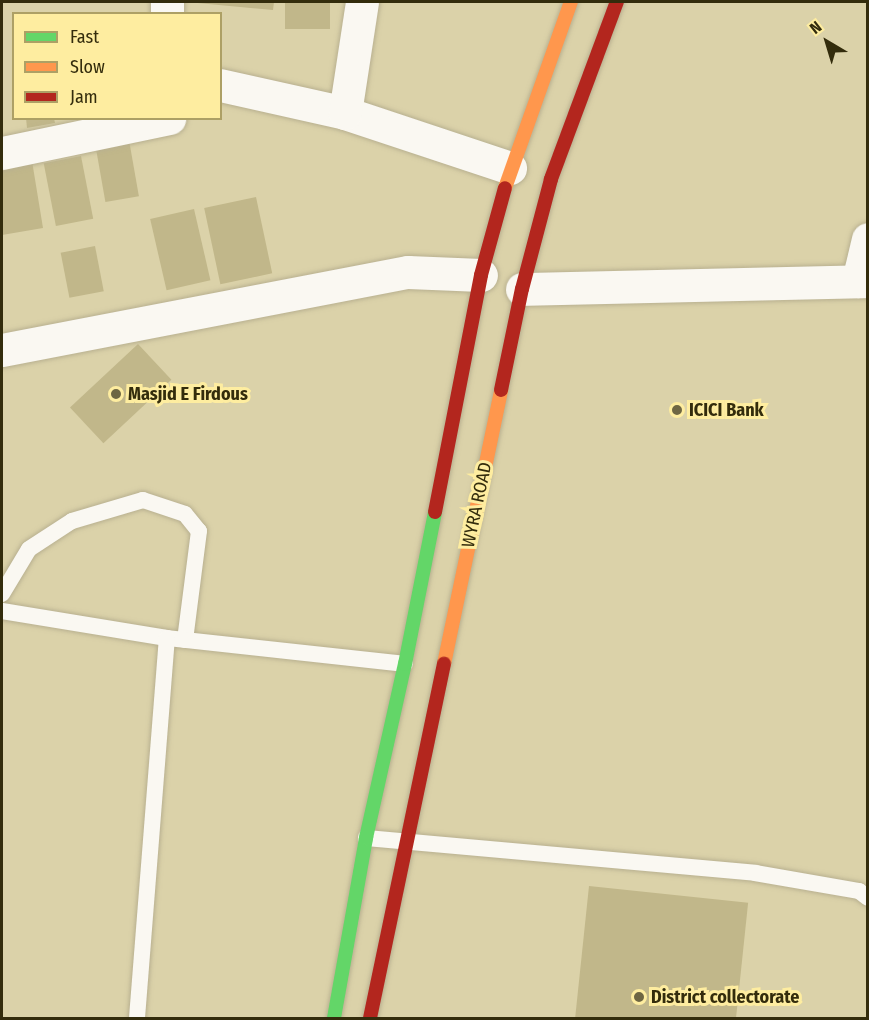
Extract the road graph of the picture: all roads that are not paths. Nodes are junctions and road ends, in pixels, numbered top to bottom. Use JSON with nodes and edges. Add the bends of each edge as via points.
{"nodes":[{"id":1,"x":362,"y":2,"type":"edge"},
{"id":2,"x":571,"y":2,"type":"edge"},
{"id":3,"x":617,"y":2,"type":"edge"},
{"id":4,"x":222,"y":85,"type":"edge"},
{"id":5,"x":345,"y":113,"type":"junction"},
{"id":6,"x":159,"y":120,"type":"edge"},
{"id":7,"x":2,"y":153,"type":"edge"},
{"id":8,"x":510,"y":168,"type":"junction"},
{"id":9,"x":867,"y":239,"type":"edge"},
{"id":10,"x":481,"y":274,"type":"junction"},
{"id":11,"x":863,"y":281,"type":"edge"},
{"id":12,"x":522,"y":289,"type":"junction"},
{"id":13,"x":2,"y":350,"type":"edge"},
{"id":14,"x":2,"y":594,"type":"edge"},
{"id":15,"x":2,"y":611,"type":"edge"},
{"id":16,"x":166,"y":638,"type":"junction"},
{"id":17,"x":185,"y":640,"type":"junction"},
{"id":18,"x":405,"y":664,"type":"junction"},
{"id":19,"x":366,"y":838,"type":"junction"},
{"id":20,"x":404,"y":843,"type":"junction"},
{"id":21,"x":867,"y":898,"type":"edge"},
{"id":22,"x":137,"y":1018,"type":"edge"},
{"id":23,"x":334,"y":1018,"type":"edge"},
{"id":24,"x":370,"y":1018,"type":"edge"}],
"edges":[{"from":1,"to":5,"type":"street"},
{"from":2,"to":8,"type":"main road"},
{"from":3,"to":12,"type":"main road","name":"WYRA ROAD","via":[[551,179]]},
{"from":4,"to":5,"type":"street"},
{"from":5,"to":8,"type":"street"},
{"from":6,"to":7,"type":"street"},
{"from":8,"to":10,"type":"main road"},
{"from":9,"to":11,"type":"street"},
{"from":10,"to":13,"type":"street","via":[[408,272]]},
{"from":10,"to":18,"type":"main road"},
{"from":11,"to":12,"type":"street"},
{"from":12,"to":20,"type":"main road","name":"WYRA ROAD"},
{"from":14,"to":17,"type":"lane","via":[[29,549],[72,521],[143,500],[185,514],[198,531]]},
{"from":15,"to":16,"type":"lane"},
{"from":16,"to":17,"type":"lane"},
{"from":16,"to":22,"type":"lane"},
{"from":17,"to":18,"type":"lane"},
{"from":18,"to":19,"type":"main road"},
{"from":19,"to":20,"type":"lane"},
{"from":19,"to":23,"type":"main road"},
{"from":20,"to":21,"type":"lane","via":[[755,873],[859,891]]},
{"from":20,"to":24,"type":"main road","name":"WYRA ROAD"}]}
